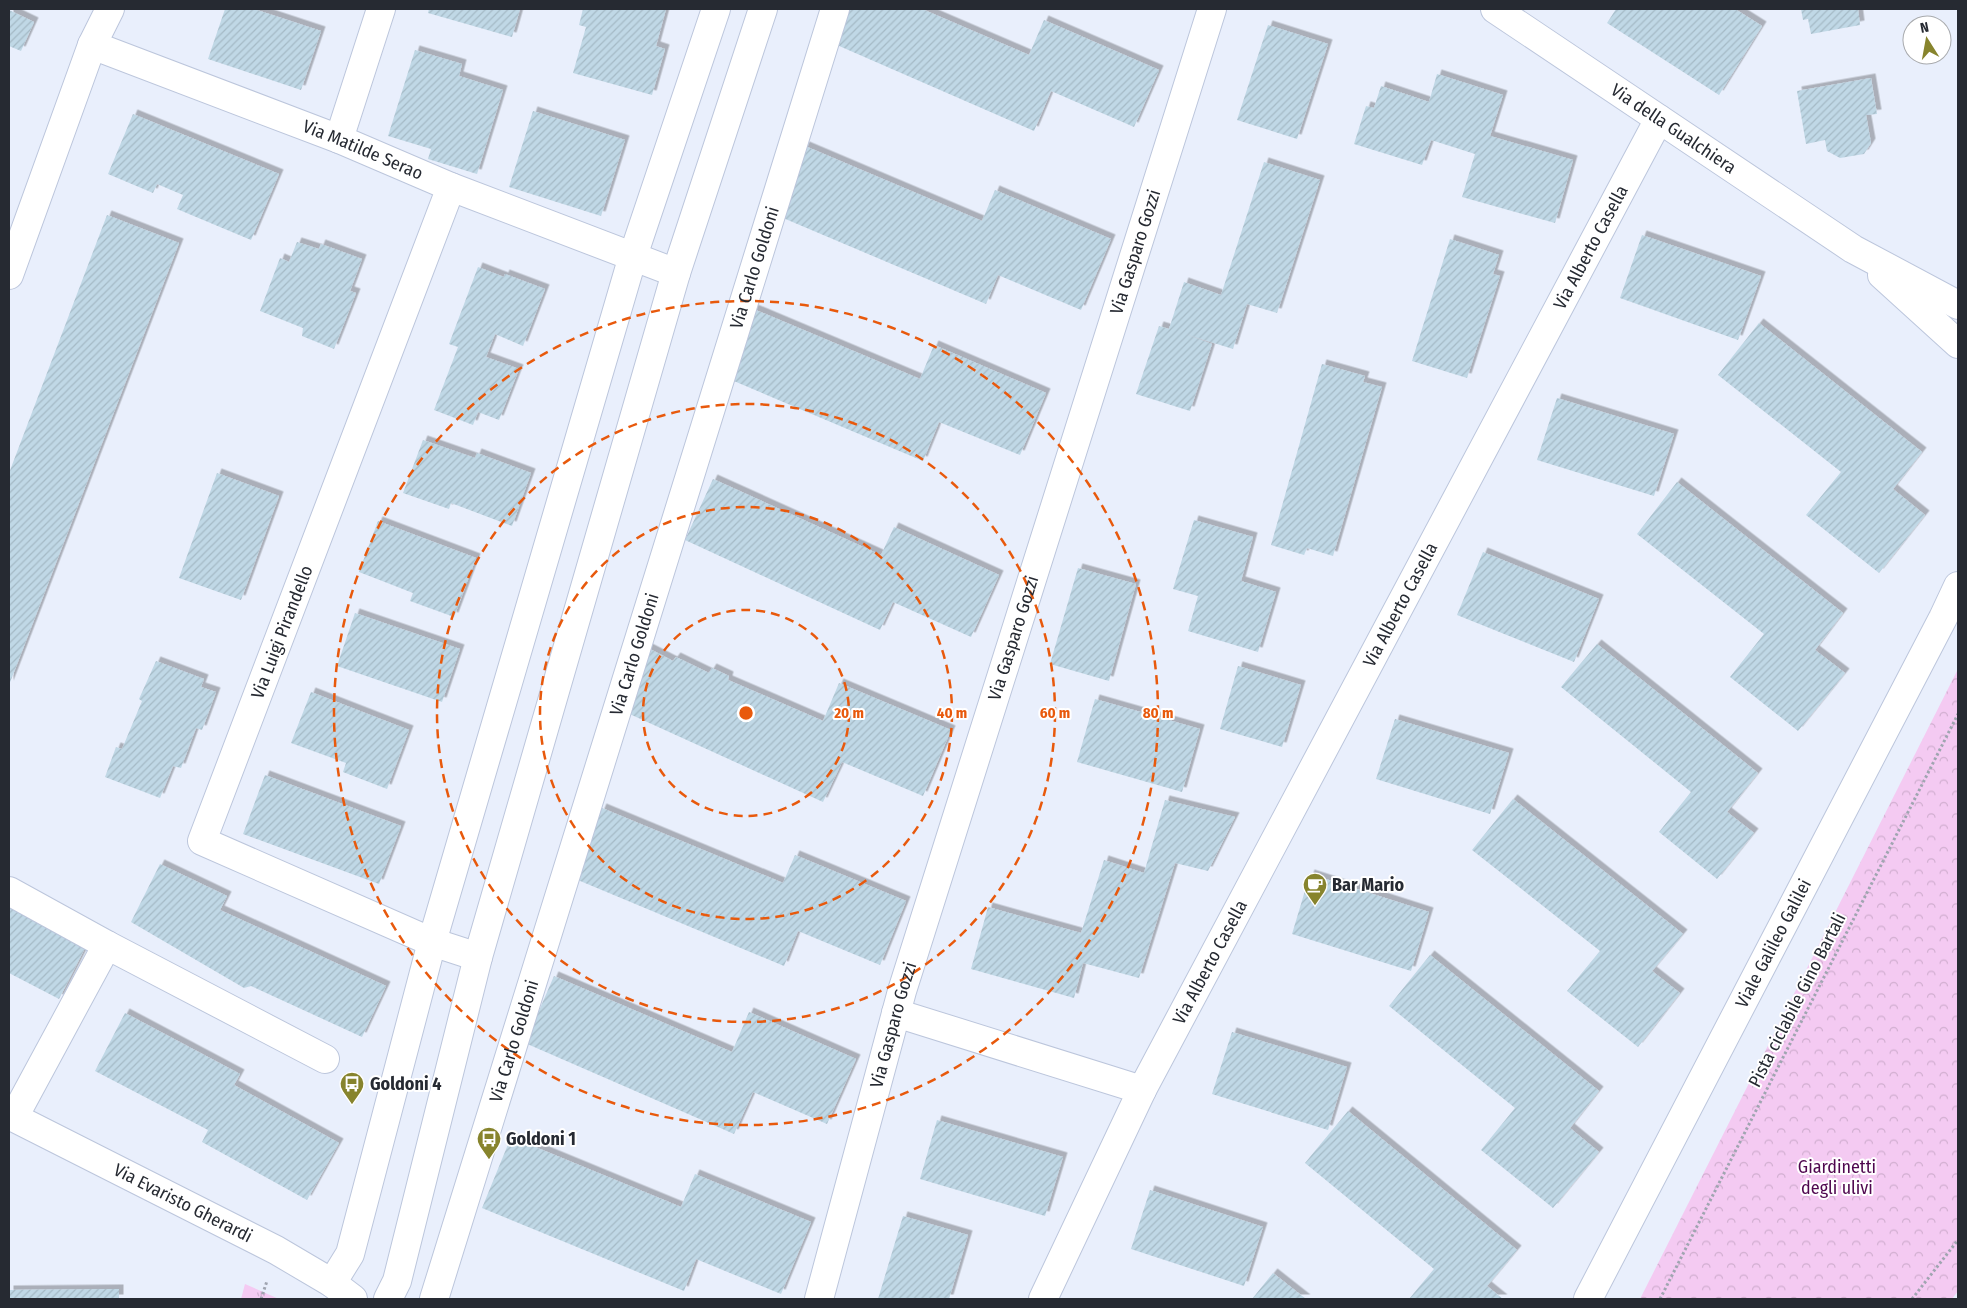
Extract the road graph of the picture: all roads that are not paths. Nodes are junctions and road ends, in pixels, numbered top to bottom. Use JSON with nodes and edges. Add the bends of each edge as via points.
{"nodes":[{"id":1,"x":110,"y":9,"type":"edge"},
{"id":2,"x":381,"y":9,"type":"edge"},
{"id":3,"x":716,"y":9,"type":"edge"},
{"id":4,"x":763,"y":9,"type":"edge"},
{"id":5,"x":835,"y":9,"type":"edge"},
{"id":6,"x":1212,"y":9,"type":"edge"},
{"id":7,"x":1495,"y":9,"type":"edge"},
{"id":8,"x":92,"y":45,"type":"junction"},
{"id":9,"x":1659,"y":119,"type":"junction"},
{"id":10,"x":339,"y":139,"type":"junction"},
{"id":11,"x":451,"y":188,"type":"junction"},
{"id":12,"x":1853,"y":249,"type":"junction"},
{"id":13,"x":633,"y":256,"type":"junction"},
{"id":14,"x":676,"y":273,"type":"junction"},
{"id":15,"x":9,"y":275,"type":"edge"},
{"id":16,"x":1958,"y":305,"type":"edge"},
{"id":17,"x":1958,"y":344,"type":"edge"},
{"id":18,"x":1958,"y":586,"type":"edge"},
{"id":19,"x":9,"y":891,"type":"edge"},
{"id":20,"x":432,"y":942,"type":"junction"},
{"id":21,"x":107,"y":945,"type":"junction"},
{"id":22,"x":478,"y":957,"type":"junction"},
{"id":23,"x":896,"y":1013,"type":"junction"},
{"id":24,"x":325,"y":1059,"type":"dead end"},
{"id":25,"x":1142,"y":1090,"type":"junction"},
{"id":26,"x":11,"y":1116,"type":"edge"},
{"id":27,"x":342,"y":1291,"type":"edge"},
{"id":28,"x":388,"y":1299,"type":"edge"},
{"id":29,"x":434,"y":1299,"type":"edge"},
{"id":30,"x":819,"y":1299,"type":"edge"},
{"id":31,"x":1043,"y":1299,"type":"edge"},
{"id":32,"x":1588,"y":1299,"type":"edge"}],
"edges":[{"from":1,"to":8,"type":"street"},
{"from":2,"to":10,"type":"street"},
{"from":3,"to":13,"type":"street"},
{"from":4,"to":14,"type":"street"},
{"from":5,"to":29,"type":"street","name":"Via Carlo Goldoni"},
{"from":6,"to":23,"type":"street","name":"Via Gasparo Gozzi"},
{"from":7,"to":9,"type":"street","name":"Via della Gualchiera"},
{"from":8,"to":10,"type":"street","name":"Via Matilde Serao"},
{"from":8,"to":15,"type":"street"},
{"from":9,"to":12,"type":"street","name":"Via della Gualchiera"},
{"from":9,"to":25,"type":"street","name":"Via Alberto Casella"},
{"from":10,"to":11,"type":"street","name":"Via Matilde Serao"},
{"from":11,"to":13,"type":"street","name":"Via Matilde Serao"},
{"from":11,"to":20,"type":"street","name":"Via Luigi Pirandello","via":[[202,842]]},
{"from":12,"to":16,"type":"street","name":"Via della Gualchiera"},
{"from":12,"to":17,"type":"street","name":"Via della Gualchiera"},
{"from":13,"to":14,"type":"street"},
{"from":13,"to":20,"type":"street"},
{"from":14,"to":22,"type":"street"},
{"from":18,"to":32,"type":"street","name":"Viale Galileo Galilei"},
{"from":19,"to":21,"type":"street"},
{"from":20,"to":22,"type":"street"},
{"from":20,"to":27,"type":"street"},
{"from":21,"to":24,"type":"street"},
{"from":21,"to":26,"type":"street"},
{"from":22,"to":28,"type":"street","via":[[397,1281]]},
{"from":23,"to":25,"type":"street"},
{"from":23,"to":30,"type":"street","name":"Via Gasparo Gozzi"},
{"from":25,"to":31,"type":"street","name":"Via Alberto Casella"},
{"from":26,"to":27,"type":"street","name":"Via Evaristo Gherardi","via":[[267,1246]]}]}
